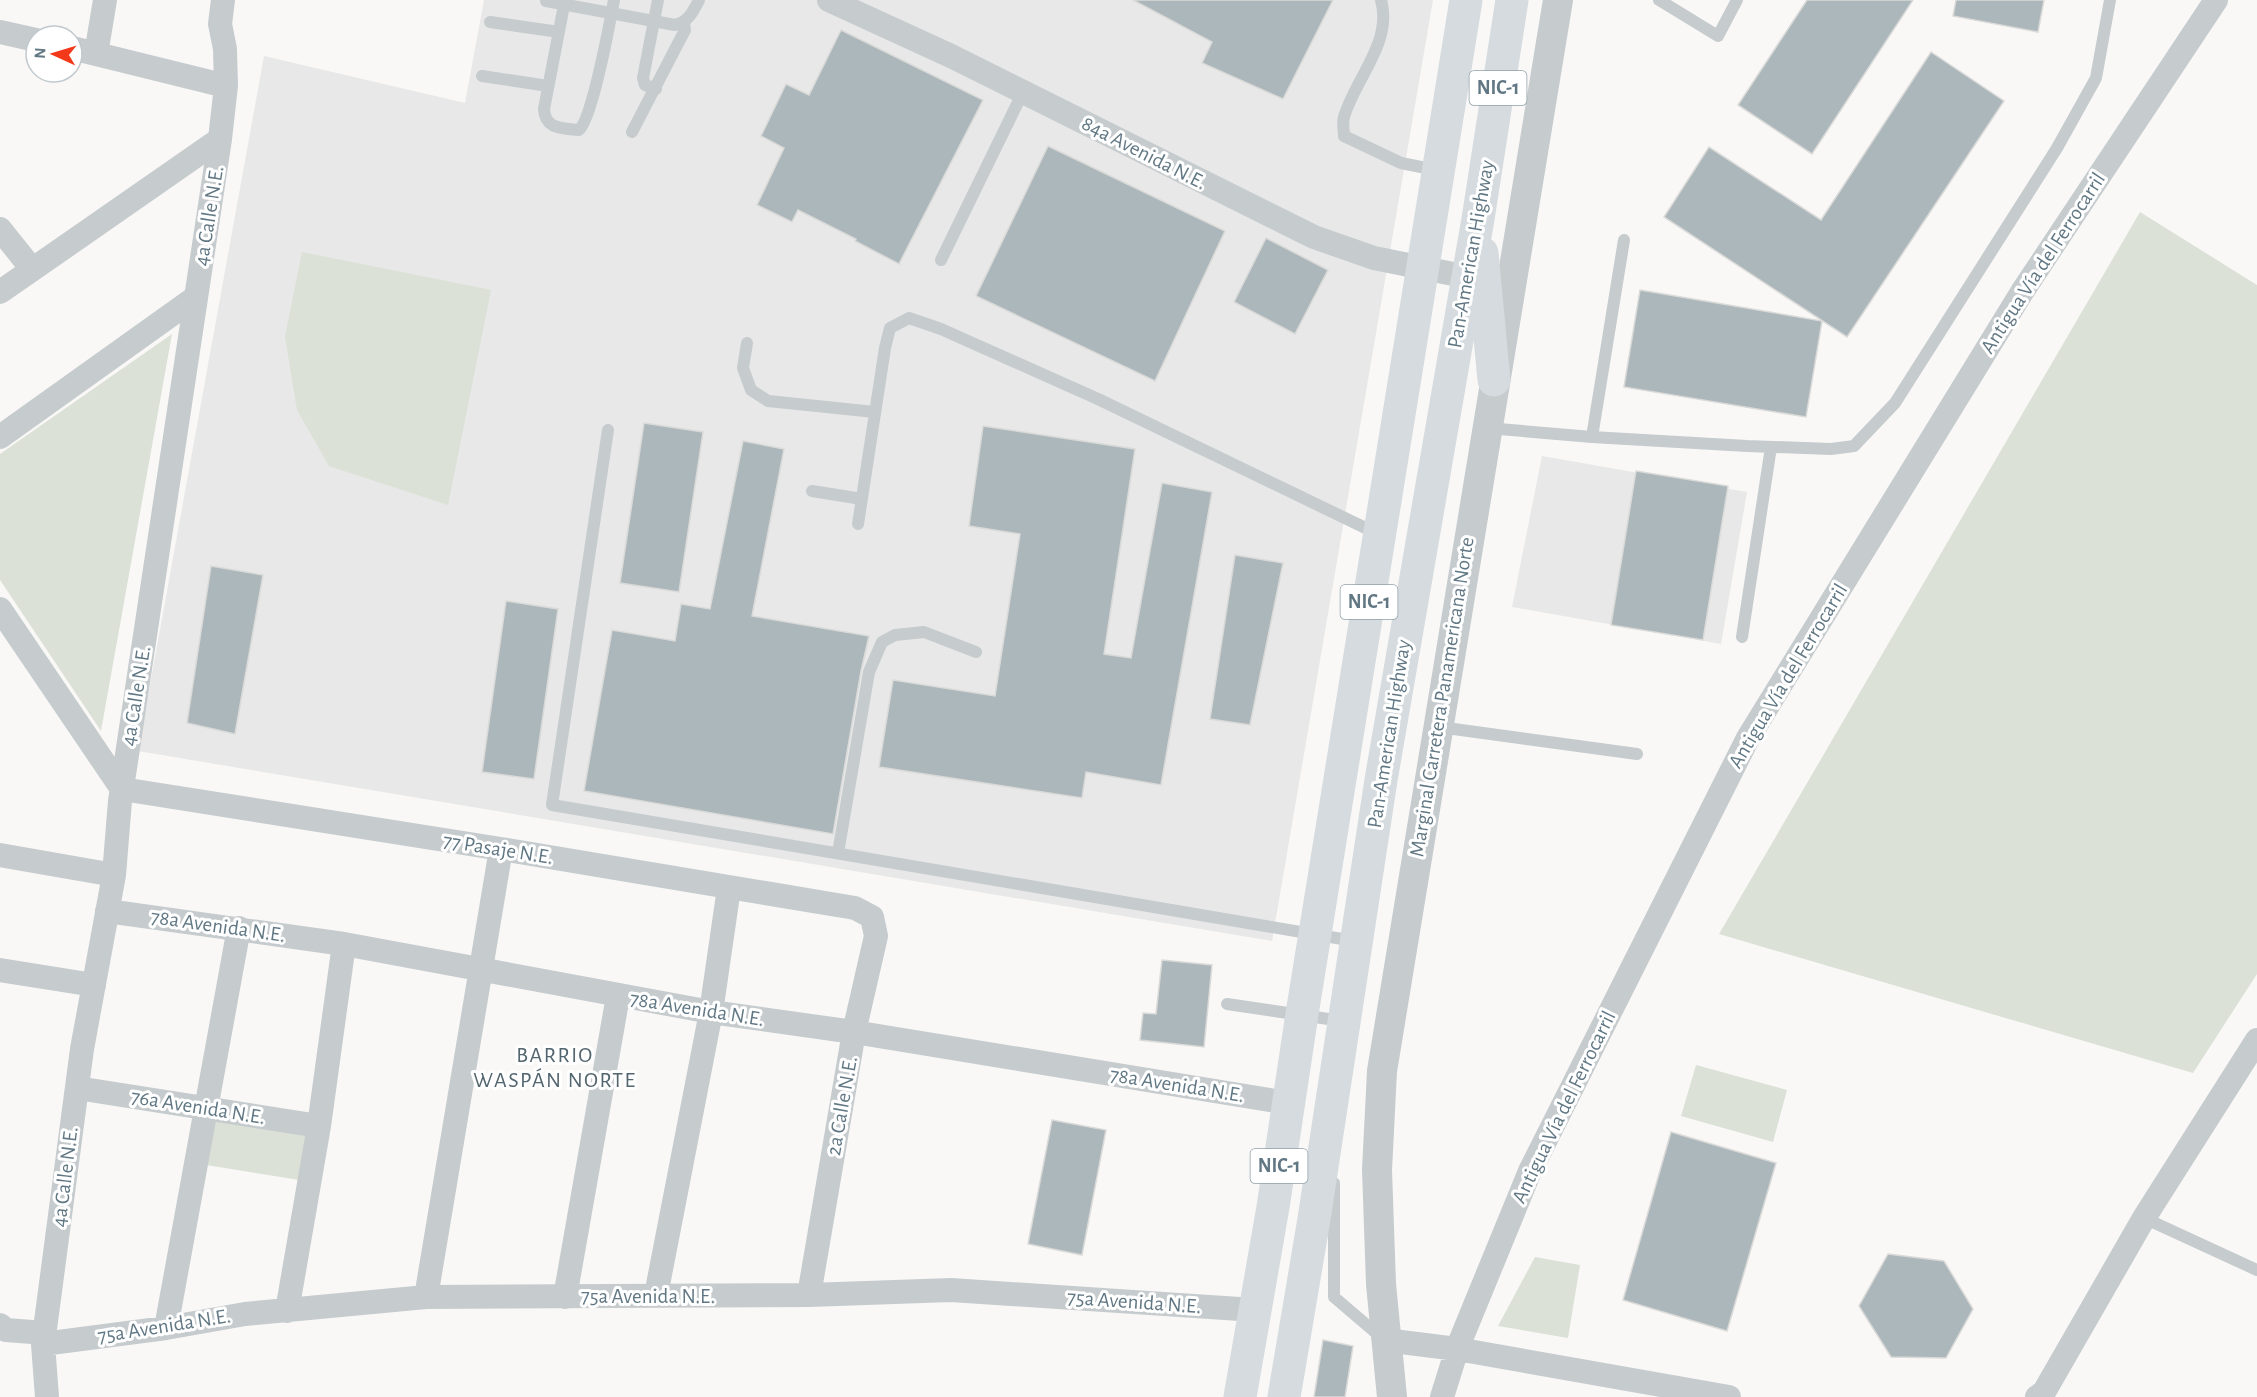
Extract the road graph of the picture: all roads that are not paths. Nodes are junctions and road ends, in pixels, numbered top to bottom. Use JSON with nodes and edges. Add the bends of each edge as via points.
{"nodes":[{"id":1,"x":105,"y":0,"type":"edge"},
{"id":2,"x":223,"y":0,"type":"edge"},
{"id":3,"x":614,"y":0,"type":"edge"},
{"id":4,"x":658,"y":0,"type":"edge"},
{"id":5,"x":699,"y":0,"type":"edge"},
{"id":6,"x":829,"y":0,"type":"edge"},
{"id":7,"x":1381,"y":0,"type":"edge"},
{"id":8,"x":1466,"y":0,"type":"edge"},
{"id":9,"x":1512,"y":0,"type":"edge"},
{"id":10,"x":1557,"y":0,"type":"edge"},
{"id":11,"x":1659,"y":0,"type":"edge"},
{"id":12,"x":1737,"y":0,"type":"edge"},
{"id":13,"x":2110,"y":0,"type":"edge"},
{"id":14,"x":2216,"y":0,"type":"edge"},
{"id":15,"x":546,"y":1,"type":"edge"},
{"id":16,"x":564,"y":2,"type":"edge"},
{"id":17,"x":612,"y":13,"type":"junction"},
{"id":18,"x":655,"y":21,"type":"junction"},
{"id":19,"x":490,"y":22,"type":"dead end"},
{"id":20,"x":684,"y":23,"type":"junction"},
{"id":21,"x":0,"y":32,"type":"edge"},
{"id":22,"x":559,"y":32,"type":"junction"},
{"id":23,"x":24,"y":37,"type":"edge"},
{"id":24,"x":84,"y":51,"type":"edge"},
{"id":25,"x":96,"y":54,"type":"junction"},
{"id":26,"x":482,"y":76,"type":"dead end"},
{"id":27,"x":226,"y":86,"type":"junction"},
{"id":28,"x":548,"y":86,"type":"junction"},
{"id":29,"x":656,"y":89,"type":"junction"},
{"id":30,"x":1023,"y":92,"type":"junction"},
{"id":31,"x":632,"y":132,"type":"dead end"},
{"id":32,"x":220,"y":139,"type":"junction"},
{"id":33,"x":1438,"y":170,"type":"junction"},
{"id":34,"x":1478,"y":219,"type":"junction"},
{"id":35,"x":0,"y":229,"type":"edge"},
{"id":36,"x":1624,"y":240,"type":"dead end"},
{"id":37,"x":941,"y":260,"type":"dead end"},
{"id":38,"x":1422,"y":268,"type":"junction"},
{"id":39,"x":32,"y":269,"type":"junction"},
{"id":40,"x":1468,"y":277,"type":"junction"},
{"id":41,"x":0,"y":292,"type":"edge"},
{"id":42,"x":196,"y":297,"type":"junction"},
{"id":43,"x":747,"y":343,"type":"dead end"},
{"id":44,"x":1494,"y":380,"type":"junction"},
{"id":45,"x":875,"y":412,"type":"junction"},
{"id":46,"x":1486,"y":428,"type":"junction"},
{"id":47,"x":608,"y":430,"type":"dead end"},
{"id":48,"x":2,"y":431,"type":"edge"},
{"id":49,"x":1592,"y":437,"type":"junction"},
{"id":50,"x":1771,"y":447,"type":"junction"},
{"id":51,"x":812,"y":491,"type":"dead end"},
{"id":52,"x":862,"y":498,"type":"junction"},
{"id":53,"x":858,"y":524,"type":"dead end"},
{"id":54,"x":1380,"y":535,"type":"junction"},
{"id":55,"x":0,"y":609,"type":"edge"},
{"id":56,"x":1742,"y":637,"type":"dead end"},
{"id":57,"x":976,"y":652,"type":"dead end"},
{"id":58,"x":1438,"y":726,"type":"junction"},
{"id":59,"x":1637,"y":754,"type":"dead end"},
{"id":60,"x":122,"y":789,"type":"junction"},
{"id":61,"x":501,"y":849,"type":"junction"},
{"id":62,"x":838,"y":854,"type":"junction"},
{"id":63,"x":0,"y":855,"type":"edge"},
{"id":64,"x":114,"y":875,"type":"junction"},
{"id":65,"x":729,"y":888,"type":"junction"},
{"id":66,"x":107,"y":911,"type":"junction"},
{"id":67,"x":872,"y":917,"type":"joint"},
{"id":68,"x":239,"y":928,"type":"junction"},
{"id":69,"x":1315,"y":935,"type":"junction"},
{"id":70,"x":1356,"y":942,"type":"junction"},
{"id":71,"x":344,"y":944,"type":"junction"},
{"id":72,"x":0,"y":970,"type":"edge"},
{"id":73,"x":482,"y":970,"type":"junction"},
{"id":74,"x":94,"y":985,"type":"junction"},
{"id":75,"x":618,"y":996,"type":"junction"},
{"id":76,"x":1227,"y":1004,"type":"dead end"},
{"id":77,"x":711,"y":1012,"type":"junction"},
{"id":78,"x":1302,"y":1014,"type":"junction"},
{"id":79,"x":1343,"y":1021,"type":"junction"},
{"id":80,"x":854,"y":1032,"type":"junction"},
{"id":81,"x":2257,"y":1040,"type":"edge"},
{"id":82,"x":1335,"y":1078,"type":"junction"},
{"id":83,"x":77,"y":1088,"type":"junction"},
{"id":84,"x":1288,"y":1103,"type":"junction"},
{"id":85,"x":206,"y":1108,"type":"junction"},
{"id":86,"x":319,"y":1126,"type":"junction"},
{"id":87,"x":2144,"y":1218,"type":"junction"},
{"id":88,"x":2257,"y":1270,"type":"edge"},
{"id":89,"x":657,"y":1296,"type":"junction"},
{"id":90,"x":809,"y":1296,"type":"junction"},
{"id":91,"x":426,"y":1297,"type":"junction"},
{"id":92,"x":565,"y":1297,"type":"junction"},
{"id":93,"x":1255,"y":1310,"type":"junction"},
{"id":94,"x":287,"y":1311,"type":"junction"},
{"id":95,"x":166,"y":1328,"type":"junction"},
{"id":96,"x":2,"y":1329,"type":"edge"},
{"id":97,"x":44,"y":1338,"type":"junction"},
{"id":98,"x":1385,"y":1340,"type":"junction"},
{"id":99,"x":1457,"y":1349,"type":"junction"},
{"id":100,"x":46,"y":1386,"type":"edge"},
{"id":101,"x":2042,"y":1395,"type":"edge"},
{"id":102,"x":1239,"y":1397,"type":"edge"},
{"id":103,"x":1284,"y":1397,"type":"edge"},
{"id":104,"x":1392,"y":1397,"type":"edge"},
{"id":105,"x":1442,"y":1397,"type":"edge"},
{"id":106,"x":1729,"y":1397,"type":"edge"}],
"edges":[{"from":1,"to":25,"type":"street"},
{"from":2,"to":27,"type":"street","name":"4a Calle N.E.","via":[[220,24]]},
{"from":3,"to":17,"type":"lane"},
{"from":4,"to":18,"type":"lane"},
{"from":5,"to":20,"type":"lane"},
{"from":6,"to":30,"type":"street","name":"84a Avenida N.E."},
{"from":7,"to":33,"type":"lane","via":[[1380,39],[1343,119],[1344,136],[1401,162]]},
{"from":8,"to":33,"type":"highway","name":"Pan-American Highway","number":"NIC-1"},
{"from":9,"to":34,"type":"highway","name":"Pan-American Highway","number":"NIC-1"},
{"from":10,"to":44,"type":"street","name":"Marginal Carretera Panamericana Norte"},
{"from":11,"to":12,"type":"lane","via":[[1718,36]]},
{"from":13,"to":50,"type":"lane","via":[[2096,78],[1895,403],[1854,446]]},
{"from":14,"to":99,"type":"street","name":"Antigua Vía del Ferrocarril","via":[[2022,292],[1748,738],[1530,1171]]},
{"from":15,"to":16,"type":"lane"},
{"from":16,"to":17,"type":"lane"},
{"from":16,"to":22,"type":"lane"},
{"from":17,"to":18,"type":"lane"},
{"from":17,"to":28,"type":"lane","via":[[584,126],[579,130],[551,125],[544,118]]},
{"from":18,"to":20,"type":"lane"},
{"from":18,"to":29,"type":"lane","via":[[643,78],[645,85]]},
{"from":19,"to":22,"type":"lane"},
{"from":20,"to":29,"type":"lane","via":[[685,30]]},
{"from":21,"to":23,"type":"street"},
{"from":22,"to":28,"type":"lane"},
{"from":24,"to":25,"type":"street"},
{"from":25,"to":27,"type":"street"},
{"from":26,"to":28,"type":"lane"},
{"from":27,"to":32,"type":"street","name":"4a Calle N.E."},
{"from":29,"to":31,"type":"lane"},
{"from":30,"to":37,"type":"lane"},
{"from":30,"to":38,"type":"street","name":"84a Avenida N.E.","via":[[1314,237],[1374,258]]},
{"from":32,"to":39,"type":"street"},
{"from":32,"to":42,"type":"street","name":"4a Calle N.E."},
{"from":33,"to":38,"type":"highway","name":"Pan-American Highway","number":"NIC-1"},
{"from":34,"to":40,"type":"highway","name":"Pan-American Highway","number":"NIC-1"},
{"from":34,"to":44,"type":"highway"},
{"from":35,"to":39,"type":"street"},
{"from":36,"to":49,"type":"lane"},
{"from":38,"to":40,"type":"street","name":"84a Avenida N.E."},
{"from":38,"to":54,"type":"highway","name":"Pan-American Highway","number":"NIC-1"},
{"from":39,"to":41,"type":"street"},
{"from":40,"to":70,"type":"highway","name":"Pan-American Highway","number":"NIC-1"},
{"from":42,"to":48,"type":"street"},
{"from":42,"to":60,"type":"street","name":"4a Calle N.E."},
{"from":43,"to":45,"type":"lane","via":[[743,368],[751,390],[768,400]]},
{"from":44,"to":46,"type":"street","name":"Marginal Carretera Panamericana Norte"},
{"from":45,"to":52,"type":"lane"},
{"from":45,"to":54,"type":"lane","via":[[890,328],[909,318],[1098,399]]},
{"from":46,"to":49,"type":"lane"},
{"from":46,"to":58,"type":"street","name":"Marginal Carretera Panamericana Norte"},
{"from":47,"to":62,"type":"lane","via":[[552,805]]},
{"from":49,"to":50,"type":"lane"},
{"from":50,"to":56,"type":"lane"},
{"from":51,"to":52,"type":"lane"},
{"from":52,"to":53,"type":"lane"},
{"from":54,"to":69,"type":"highway","name":"Pan-American Highway","number":"NIC-1"},
{"from":55,"to":60,"type":"street"},
{"from":57,"to":62,"type":"lane","via":[[924,632],[895,635],[882,642],[869,672]]},
{"from":58,"to":59,"type":"lane"},
{"from":58,"to":98,"type":"street","name":"Marginal Carretera Panamericana Norte","via":[[1382,1071],[1377,1170]]},
{"from":60,"to":61,"type":"street","name":"77 Pasaje N.E."},
{"from":60,"to":64,"type":"street","name":"4a Calle N.E."},
{"from":61,"to":65,"type":"street","name":"77 Pasaje N.E."},
{"from":61,"to":73,"type":"street"},
{"from":62,"to":69,"type":"lane"},
{"from":63,"to":64,"type":"street"},
{"from":64,"to":66,"type":"street","name":"4a Calle N.E."},
{"from":65,"to":67,"type":"street","name":"77 Pasaje N.E.","via":[[855,908]]},
{"from":65,"to":77,"type":"street"},
{"from":66,"to":68,"type":"street","name":"78a Avenida N.E."},
{"from":66,"to":74,"type":"street","name":"4a Calle N.E."},
{"from":67,"to":80,"type":"street","name":"2a Calle N.E.","via":[[876,936]]},
{"from":68,"to":71,"type":"street","name":"78a Avenida N.E."},
{"from":68,"to":85,"type":"street"},
{"from":69,"to":70,"type":"lane"},
{"from":69,"to":78,"type":"highway","name":"Pan-American Highway","number":"NIC-1"},
{"from":70,"to":79,"type":"highway","name":"Pan-American Highway","number":"NIC-1"},
{"from":71,"to":73,"type":"street","name":"78a Avenida N.E."},
{"from":71,"to":86,"type":"street"},
{"from":72,"to":74,"type":"street"},
{"from":73,"to":75,"type":"street","name":"78a Avenida N.E."},
{"from":73,"to":91,"type":"street"},
{"from":74,"to":83,"type":"street","name":"4a Calle N.E."},
{"from":75,"to":77,"type":"street","name":"78a Avenida N.E."},
{"from":75,"to":92,"type":"street"},
{"from":76,"to":78,"type":"lane"},
{"from":77,"to":80,"type":"street","name":"78a Avenida N.E."},
{"from":77,"to":89,"type":"street"},
{"from":78,"to":79,"type":"lane"},
{"from":78,"to":84,"type":"highway","name":"Pan-American Highway","number":"NIC-1"},
{"from":79,"to":82,"type":"highway","name":"Pan-American Highway","number":"NIC-1"},
{"from":80,"to":84,"type":"street","name":"78a Avenida N.E."},
{"from":80,"to":90,"type":"street","name":"2a Calle N.E."},
{"from":81,"to":87,"type":"street"},
{"from":82,"to":98,"type":"lane","via":[[1334,1298]]},
{"from":82,"to":103,"type":"highway","name":"Pan-American Highway","number":"NIC-1"},
{"from":83,"to":85,"type":"street","name":"76a Avenida N.E."},
{"from":83,"to":97,"type":"street","name":"4a Calle N.E."},
{"from":84,"to":93,"type":"highway","name":"Pan-American Highway","number":"NIC-1"},
{"from":85,"to":86,"type":"street","name":"76a Avenida N.E."},
{"from":85,"to":95,"type":"street"},
{"from":86,"to":94,"type":"street"},
{"from":87,"to":88,"type":"lane"},
{"from":87,"to":101,"type":"street"},
{"from":89,"to":90,"type":"street","name":"75a Avenida N.E."},
{"from":89,"to":92,"type":"street","name":"75a Avenida N.E."},
{"from":90,"to":93,"type":"street","name":"75a Avenida N.E.","via":[[951,1290]]},
{"from":91,"to":92,"type":"street","name":"75a Avenida N.E."},
{"from":91,"to":94,"type":"street","name":"75a Avenida N.E."},
{"from":93,"to":102,"type":"highway","name":"Pan-American Highway","number":"NIC-1"},
{"from":94,"to":95,"type":"street","name":"75a Avenida N.E."},
{"from":95,"to":97,"type":"street","name":"75a Avenida N.E."},
{"from":96,"to":97,"type":"street"},
{"from":97,"to":100,"type":"street","name":"4a Calle N.E."},
{"from":98,"to":99,"type":"street"},
{"from":98,"to":104,"type":"street","name":"Marginal Carretera Panamericana Norte"},
{"from":99,"to":105,"type":"street","name":"Antigua Vía del Ferrocarril"},
{"from":99,"to":106,"type":"street"}]}
